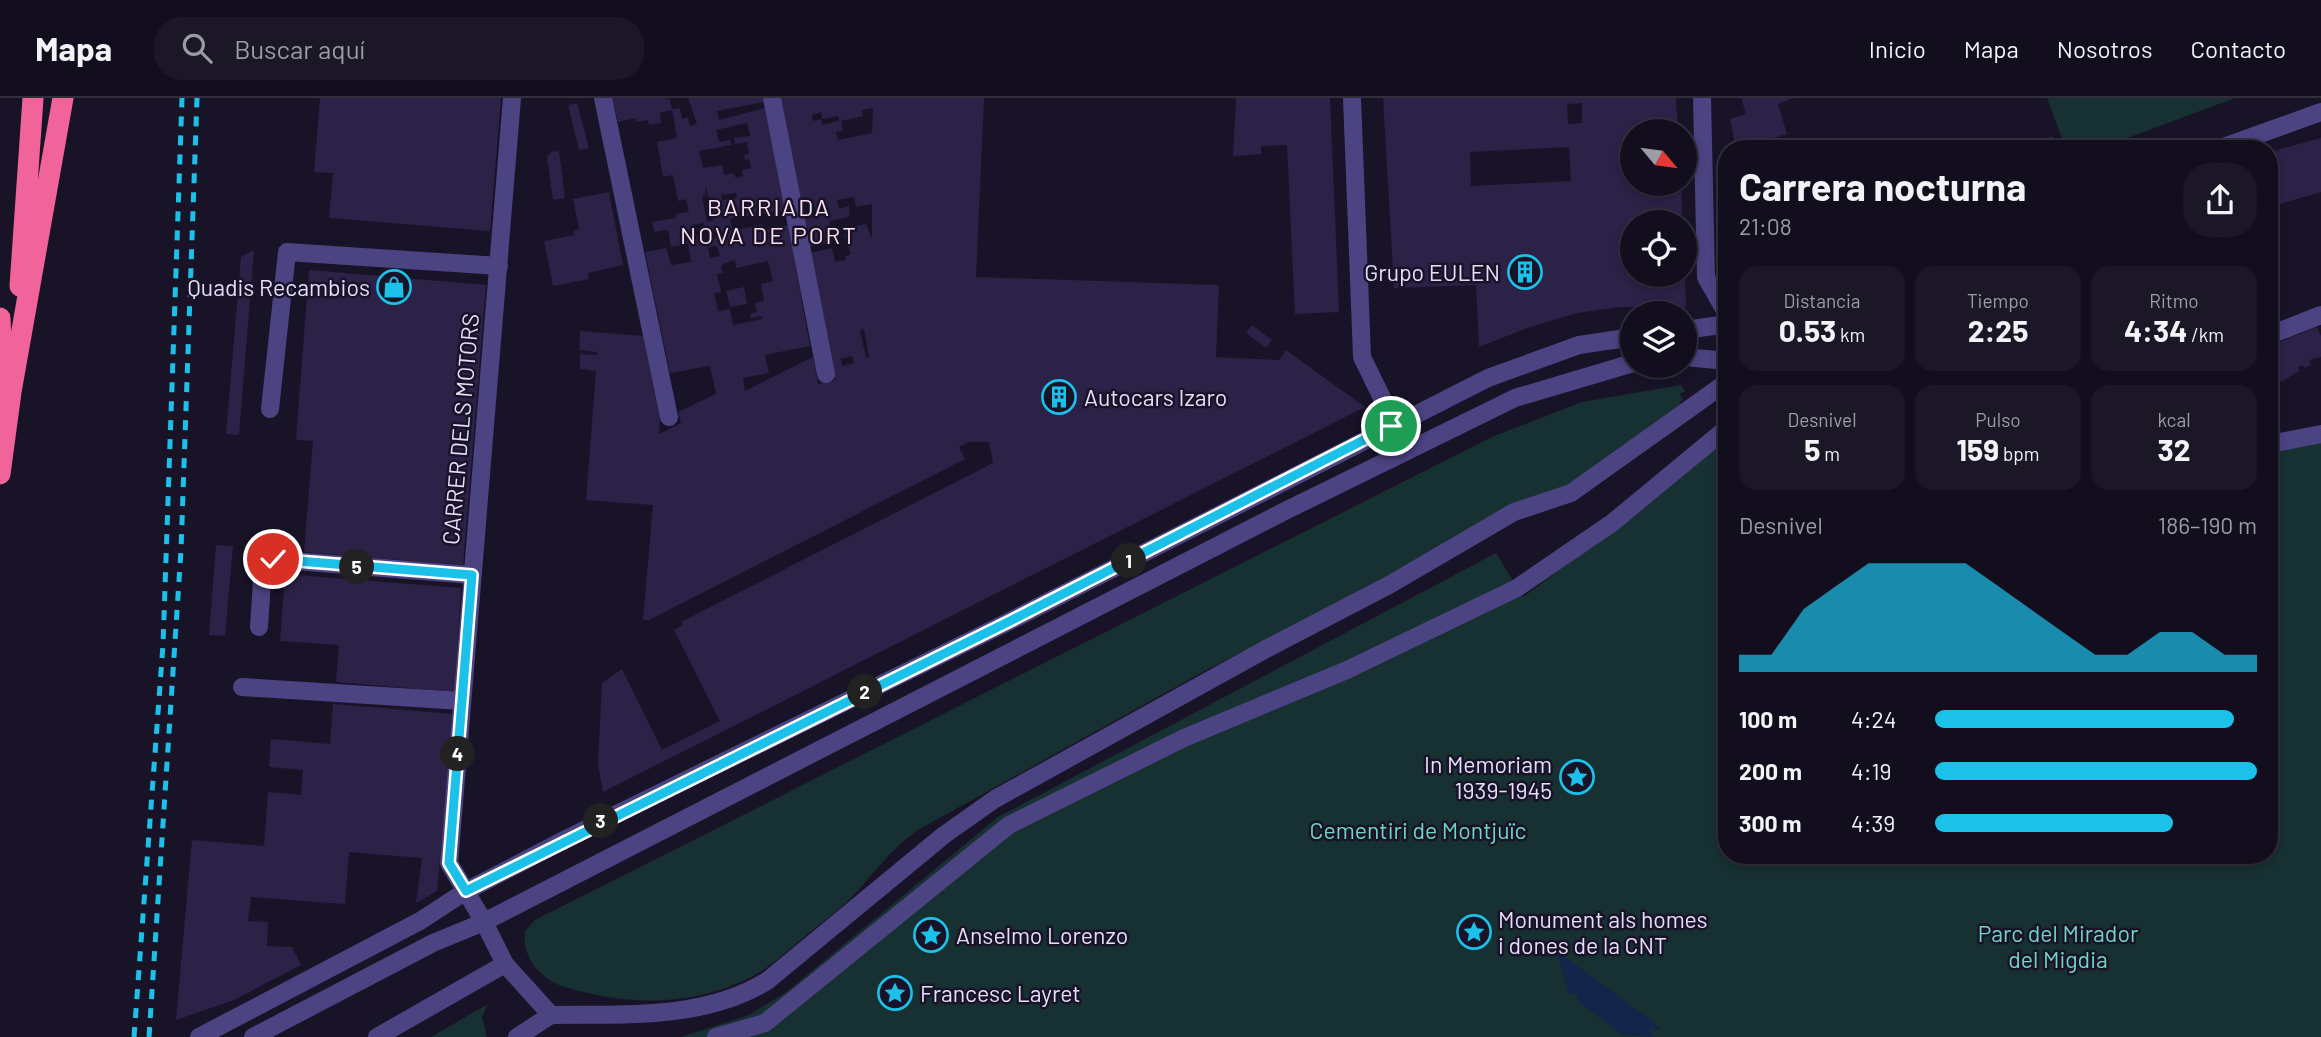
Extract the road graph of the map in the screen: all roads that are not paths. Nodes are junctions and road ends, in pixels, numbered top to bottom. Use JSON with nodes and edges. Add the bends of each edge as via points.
{"nodes":[{"id":1,"x":33,"y":98,"type":"edge"},
{"id":2,"x":62,"y":98,"type":"edge"},
{"id":3,"x":512,"y":98,"type":"edge"},
{"id":4,"x":603,"y":98,"type":"edge"},
{"id":5,"x":772,"y":98,"type":"edge"},
{"id":6,"x":1352,"y":98,"type":"edge"},
{"id":7,"x":1702,"y":98,"type":"edge"},
{"id":8,"x":2321,"y":112,"type":"edge"},
{"id":9,"x":2243,"y":140,"type":"edge"},
{"id":10,"x":499,"y":266,"type":"junction"},
{"id":11,"x":1718,"y":298,"type":"edge"},
{"id":12,"x":2321,"y":315,"type":"edge"},
{"id":13,"x":0,"y":318,"type":"edge"},
{"id":14,"x":1718,"y":325,"type":"edge"},
{"id":15,"x":1697,"y":328,"type":"edge"},
{"id":16,"x":2278,"y":332,"type":"edge"},
{"id":17,"x":1620,"y":339,"type":"edge"},
{"id":18,"x":1697,"y":358,"type":"edge"},
{"id":19,"x":1718,"y":360,"type":"edge"},
{"id":20,"x":1620,"y":367,"type":"edge"},
{"id":21,"x":826,"y":374,"type":"dead end"},
{"id":22,"x":14,"y":376,"type":"junction"},
{"id":23,"x":1718,"y":388,"type":"edge"},
{"id":24,"x":270,"y":409,"type":"dead end"},
{"id":25,"x":669,"y":417,"type":"dead end"},
{"id":26,"x":1391,"y":426,"type":"junction"},
{"id":27,"x":2321,"y":434,"type":"edge"},
{"id":28,"x":1718,"y":435,"type":"edge"},
{"id":29,"x":4,"y":440,"type":"junction"},
{"id":30,"x":2278,"y":442,"type":"edge"},
{"id":31,"x":0,"y":474,"type":"edge"},
{"id":32,"x":472,"y":575,"type":"junction"},
{"id":33,"x":259,"y":627,"type":"dead end"},
{"id":34,"x":242,"y":687,"type":"dead end"},
{"id":35,"x":462,"y":701,"type":"junction"},
{"id":36,"x":466,"y":891,"type":"junction"},
{"id":37,"x":484,"y":922,"type":"junction"},
{"id":38,"x":505,"y":964,"type":"junction"},
{"id":39,"x":551,"y":1015,"type":"junction"},
{"id":40,"x":199,"y":1037,"type":"edge"},
{"id":41,"x":253,"y":1037,"type":"edge"},
{"id":42,"x":377,"y":1037,"type":"edge"},
{"id":43,"x":517,"y":1037,"type":"edge"},
{"id":44,"x":716,"y":1037,"type":"edge"}],
"edges":[{"from":1,"to":22,"type":"highway"},
{"from":2,"to":22,"type":"highway"},
{"from":3,"to":10,"type":"street","name":"CARRER DELS MOTORS"},
{"from":4,"to":25,"type":"street"},
{"from":5,"to":21,"type":"street"},
{"from":6,"to":26,"type":"street","via":[[1362,357]]},
{"from":7,"to":11,"type":"street","via":[[1706,277]]},
{"from":8,"to":9,"type":"street"},
{"from":10,"to":24,"type":"street","via":[[287,252]]},
{"from":10,"to":32,"type":"street","name":"CARRER DELS MOTORS"},
{"from":12,"to":16,"type":"street"},
{"from":13,"to":29,"type":"highway"},
{"from":14,"to":15,"type":"street"},
{"from":17,"to":26,"type":"street","via":[[1579,345],[1501,373]]},
{"from":18,"to":19,"type":"street"},
{"from":20,"to":37,"type":"street","via":[[1503,404]]},
{"from":22,"to":29,"type":"highway"},
{"from":23,"to":39,"type":"street","via":[[1571,493],[1514,512],[995,799],[744,995],[695,1009]]},
{"from":26,"to":36,"type":"street"},
{"from":27,"to":30,"type":"street"},
{"from":28,"to":44,"type":"street","via":[[1612,523],[1517,588],[1347,670],[1184,738],[1009,825],[765,1023]]},
{"from":29,"to":31,"type":"highway"},
{"from":32,"to":33,"type":"street","via":[[269,559],[263,565]]},
{"from":32,"to":35,"type":"street","name":"CARRER DELS MOTORS"},
{"from":34,"to":35,"type":"street"},
{"from":35,"to":36,"type":"street","name":"CARRER DELS MOTORS","via":[[449,863]]},
{"from":36,"to":37,"type":"street","name":"CARRER DELS MOTORS"},
{"from":36,"to":40,"type":"street","via":[[420,921]]},
{"from":37,"to":38,"type":"street","name":"CARRER DELS MOTORS"},
{"from":37,"to":41,"type":"street","via":[[433,943]]},
{"from":38,"to":39,"type":"street","name":"CARRER DELS MOTORS"},
{"from":38,"to":42,"type":"street"},
{"from":39,"to":43,"type":"street"}]}
